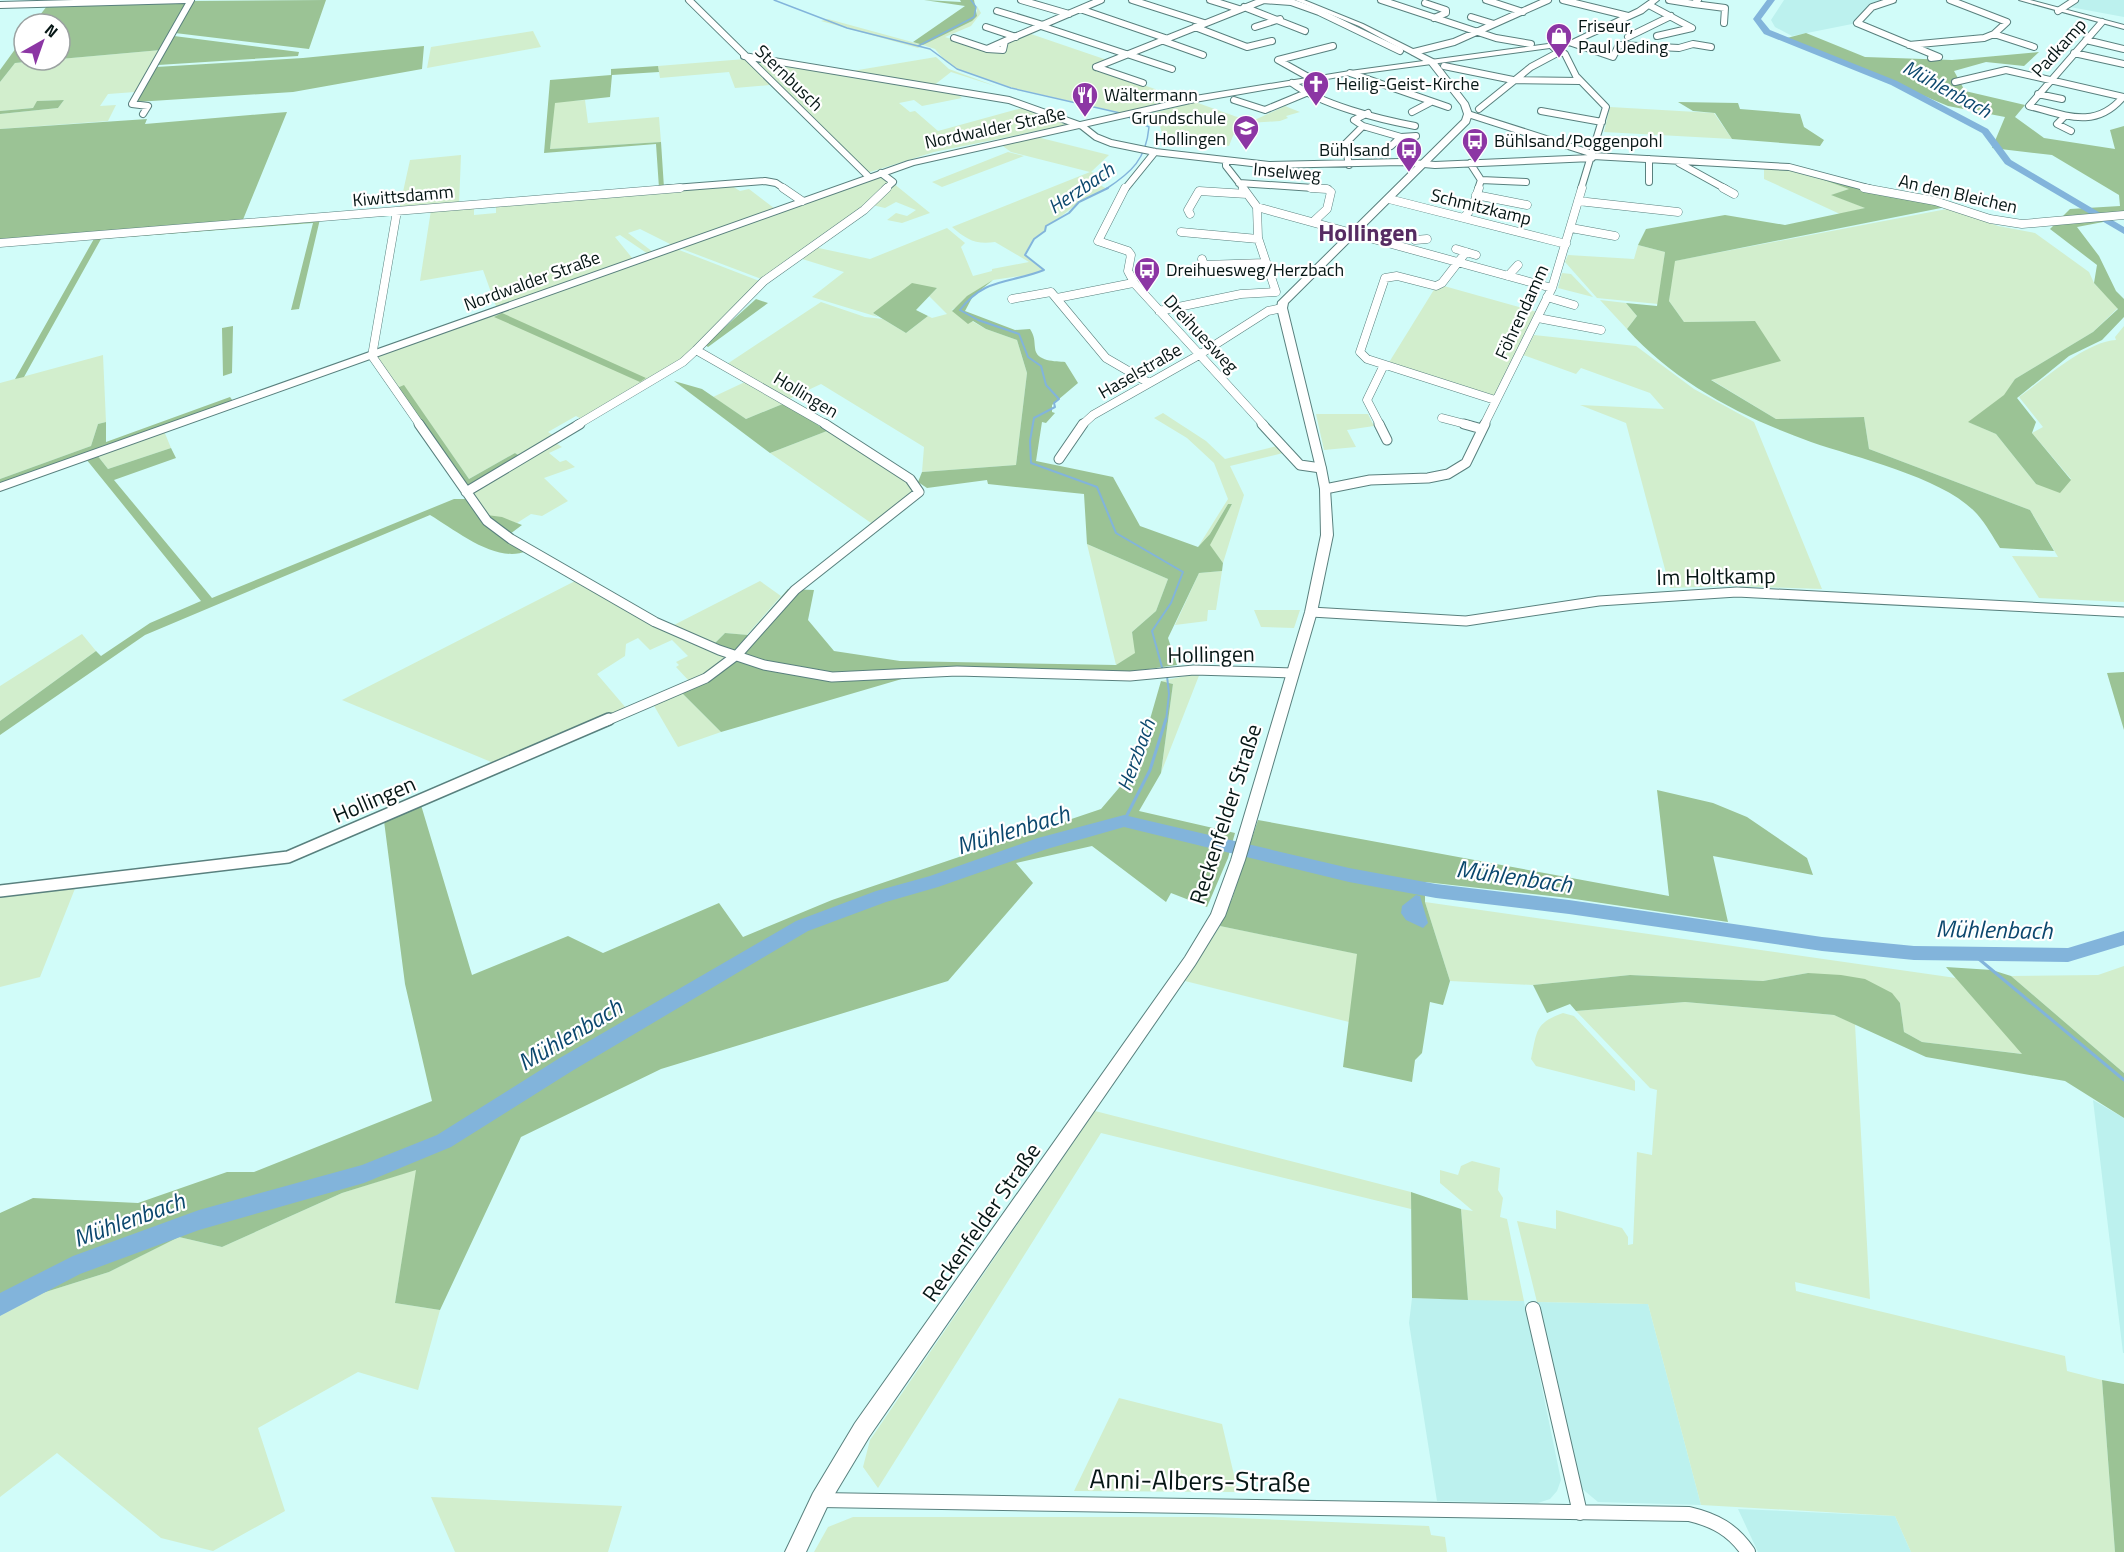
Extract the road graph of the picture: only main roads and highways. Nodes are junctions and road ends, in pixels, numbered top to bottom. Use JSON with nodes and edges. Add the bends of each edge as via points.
{"nodes":[{"id":1,"x":1652,"y":3,"type":"edge"},
{"id":2,"x":0,"y":487,"type":"edge"}],
"edges":[{"from":1,"to":2,"type":"main road","name":"Nordwalder Straße","via":[[1557,49],[1292,82],[1183,101],[941,155],[869,177]]}]}
